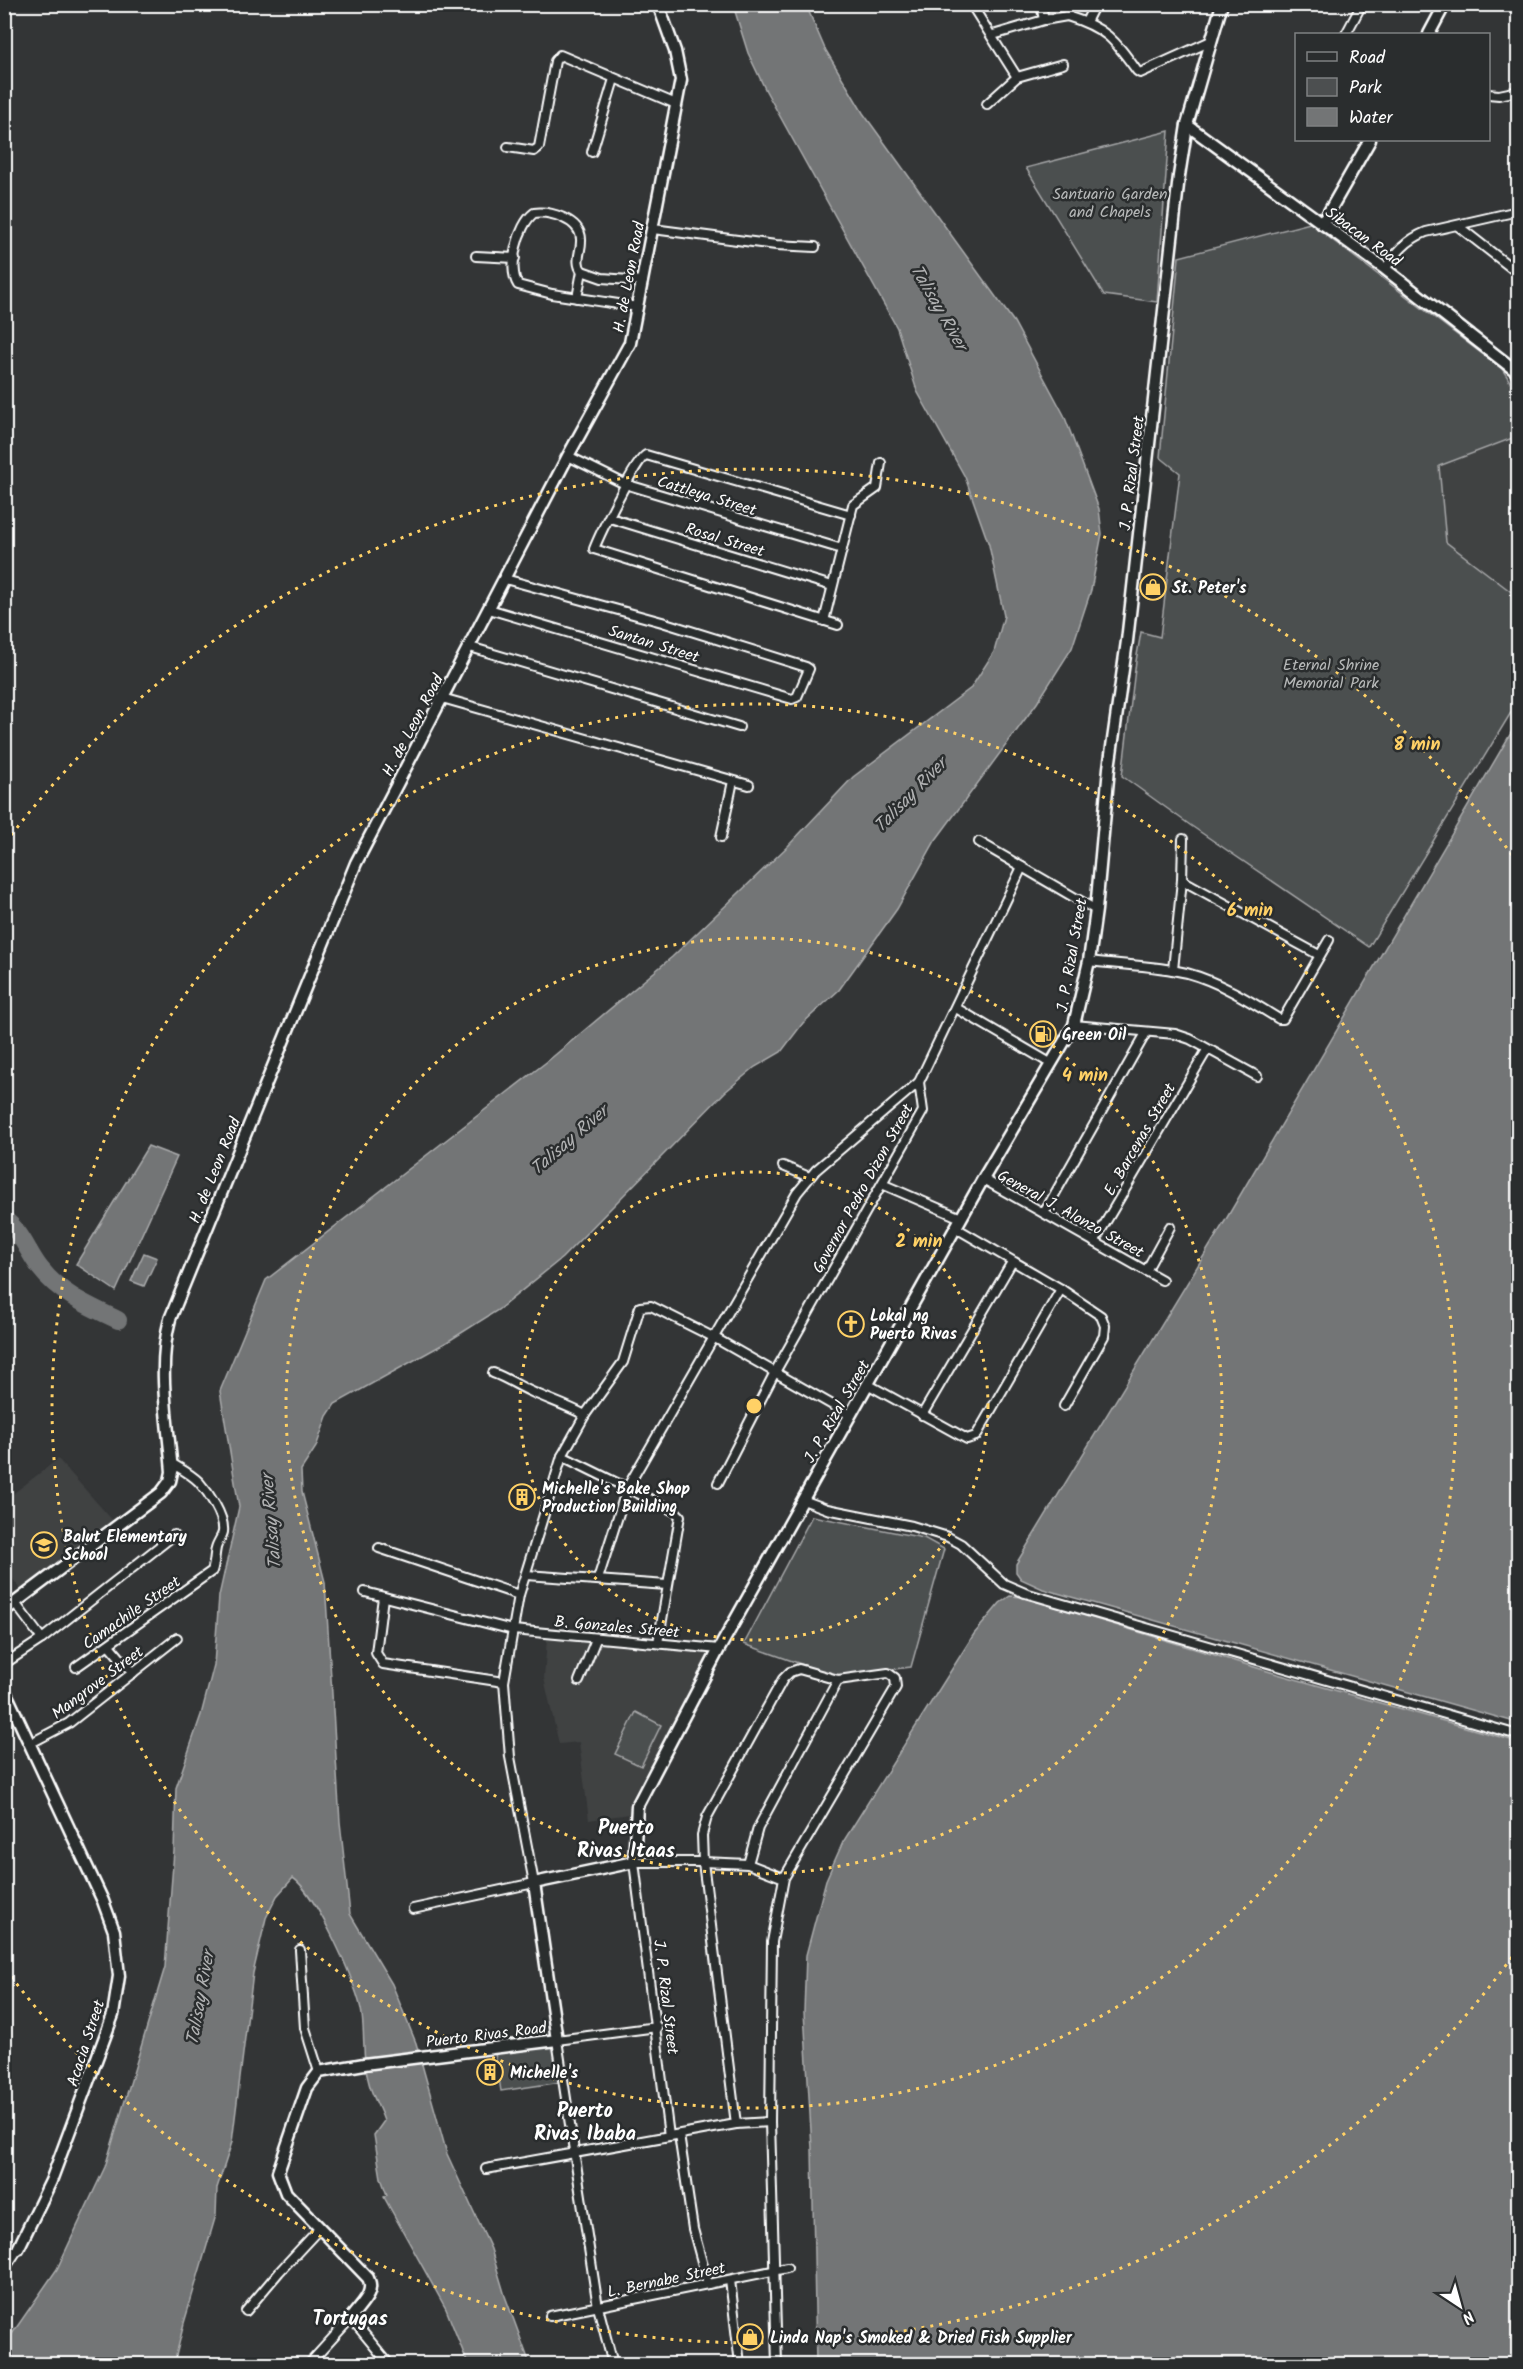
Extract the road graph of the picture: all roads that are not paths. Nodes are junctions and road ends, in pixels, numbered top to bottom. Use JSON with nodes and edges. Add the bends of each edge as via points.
{"nodes":[{"id":1,"x":658,"y":4,"type":"edge"},
{"id":2,"x":972,"y":4,"type":"edge"},
{"id":3,"x":1041,"y":4,"type":"edge"},
{"id":4,"x":1070,"y":4,"type":"edge"},
{"id":5,"x":1095,"y":4,"type":"edge"},
{"id":6,"x":1222,"y":4,"type":"edge"},
{"id":7,"x":1362,"y":4,"type":"edge"},
{"id":8,"x":1445,"y":4,"type":"edge"},
{"id":9,"x":1067,"y":16,"type":"junction"},
{"id":10,"x":1044,"y":20,"type":"junction"},
{"id":11,"x":1086,"y":22,"type":"junction"},
{"id":12,"x":1350,"y":33,"type":"edge"},
{"id":13,"x":1430,"y":33,"type":"edge"},
{"id":14,"x":993,"y":35,"type":"junction"},
{"id":15,"x":1211,"y":41,"type":"junction"},
{"id":16,"x":1063,"y":64,"type":"dead end"},
{"id":17,"x":1017,"y":77,"type":"junction"},
{"id":18,"x":614,"y":80,"type":"junction"},
{"id":19,"x":1518,"y":91,"type":"edge"},
{"id":20,"x":1490,"y":94,"type":"edge"},
{"id":21,"x":676,"y":104,"type":"junction"},
{"id":22,"x":987,"y":104,"type":"dead end"},
{"id":23,"x":1187,"y":126,"type":"junction"},
{"id":24,"x":1369,"y":141,"type":"edge"},
{"id":25,"x":508,"y":147,"type":"dead end"},
{"id":26,"x":592,"y":152,"type":"dead end"},
{"id":27,"x":1518,"y":211,"type":"edge"},
{"id":28,"x":1322,"y":224,"type":"junction"},
{"id":29,"x":1458,"y":226,"type":"junction"},
{"id":30,"x":653,"y":229,"type":"junction"},
{"id":31,"x":815,"y":247,"type":"dead end"},
{"id":32,"x":476,"y":256,"type":"dead end"},
{"id":33,"x":515,"y":258,"type":"junction"},
{"id":34,"x":1385,"y":269,"type":"junction"},
{"id":35,"x":582,"y":272,"type":"junction"},
{"id":36,"x":1518,"y":273,"type":"edge"},
{"id":37,"x":643,"y":281,"type":"junction"},
{"id":38,"x":577,"y":298,"type":"junction"},
{"id":39,"x":638,"y":307,"type":"junction"},
{"id":40,"x":1518,"y":376,"type":"edge"},
{"id":41,"x":568,"y":456,"type":"junction"},
{"id":42,"x":881,"y":463,"type":"dead end"},
{"id":43,"x":625,"y":484,"type":"junction"},
{"id":44,"x":851,"y":515,"type":"junction"},
{"id":45,"x":610,"y":518,"type":"junction"},
{"id":46,"x":842,"y":549,"type":"junction"},
{"id":47,"x":505,"y":579,"type":"junction"},
{"id":48,"x":832,"y":586,"type":"junction"},
{"id":49,"x":489,"y":609,"type":"junction"},
{"id":50,"x":824,"y":621,"type":"junction"},
{"id":51,"x":838,"y":625,"type":"dead end"},
{"id":52,"x":470,"y":647,"type":"junction"},
{"id":53,"x":442,"y":698,"type":"junction"},
{"id":54,"x":739,"y":727,"type":"dead end"},
{"id":55,"x":733,"y":781,"type":"junction"},
{"id":56,"x":749,"y":785,"type":"dead end"},
{"id":57,"x":721,"y":837,"type":"dead end"},
{"id":58,"x":1183,"y":839,"type":"dead end"},
{"id":59,"x":979,"y":842,"type":"dead end"},
{"id":60,"x":1022,"y":867,"type":"junction"},
{"id":61,"x":1182,"y":880,"type":"junction"},
{"id":62,"x":1096,"y":910,"type":"junction"},
{"id":63,"x":1329,"y":939,"type":"dead end"},
{"id":64,"x":1319,"y":956,"type":"junction"},
{"id":65,"x":1089,"y":961,"type":"junction"},
{"id":66,"x":1173,"y":970,"type":"junction"},
{"id":67,"x":956,"y":1008,"type":"junction"},
{"id":68,"x":1074,"y":1025,"type":"junction"},
{"id":69,"x":1146,"y":1033,"type":"junction"},
{"id":70,"x":1207,"y":1050,"type":"junction"},
{"id":71,"x":1050,"y":1063,"type":"junction"},
{"id":72,"x":1257,"y":1076,"type":"dead end"},
{"id":73,"x":919,"y":1082,"type":"junction"},
{"id":74,"x":783,"y":1166,"type":"dead end"},
{"id":75,"x":808,"y":1177,"type":"junction"},
{"id":76,"x":983,"y":1179,"type":"junction"},
{"id":77,"x":882,"y":1184,"type":"junction"},
{"id":78,"x":1044,"y":1213,"type":"junction"},
{"id":79,"x":958,"y":1223,"type":"junction"},
{"id":80,"x":1170,"y":1227,"type":"dead end"},
{"id":81,"x":1094,"y":1242,"type":"junction"},
{"id":82,"x":1012,"y":1262,"type":"junction"},
{"id":83,"x":1146,"y":1270,"type":"junction"},
{"id":84,"x":1162,"y":1280,"type":"dead end"},
{"id":85,"x":1061,"y":1289,"type":"junction"},
{"id":86,"x":715,"y":1338,"type":"junction"},
{"id":87,"x":775,"y":1372,"type":"junction"},
{"id":88,"x":493,"y":1373,"type":"dead end"},
{"id":89,"x":869,"y":1385,"type":"junction"},
{"id":90,"x":1064,"y":1406,"type":"dead end"},
{"id":91,"x":585,"y":1415,"type":"junction"},
{"id":92,"x":850,"y":1415,"type":"junction"},
{"id":93,"x":922,"y":1415,"type":"junction"},
{"id":94,"x":562,"y":1456,"type":"junction"},
{"id":95,"x":171,"y":1463,"type":"junction"},
{"id":96,"x":718,"y":1483,"type":"dead end"},
{"id":97,"x":627,"y":1488,"type":"junction"},
{"id":98,"x":803,"y":1500,"type":"junction"},
{"id":99,"x":174,"y":1535,"type":"dead end"},
{"id":100,"x":379,"y":1548,"type":"dead end"},
{"id":101,"x":526,"y":1575,"type":"junction"},
{"id":102,"x":598,"y":1579,"type":"junction"},
{"id":103,"x":667,"y":1585,"type":"junction"},
{"id":104,"x":365,"y":1592,"type":"dead end"},
{"id":105,"x":519,"y":1595,"type":"junction"},
{"id":106,"x":383,"y":1597,"type":"junction"},
{"id":107,"x":15,"y":1603,"type":"junction"},
{"id":108,"x":4,"y":1611,"type":"edge"},
{"id":109,"x":513,"y":1630,"type":"junction"},
{"id":110,"x":42,"y":1638,"type":"junction"},
{"id":111,"x":177,"y":1638,"type":"dead end"},
{"id":112,"x":596,"y":1639,"type":"junction"},
{"id":113,"x":658,"y":1643,"type":"junction"},
{"id":114,"x":109,"y":1645,"type":"junction"},
{"id":115,"x":719,"y":1649,"type":"junction"},
{"id":116,"x":4,"y":1664,"type":"edge"},
{"id":117,"x":75,"y":1667,"type":"dead end"},
{"id":118,"x":133,"y":1673,"type":"junction"},
{"id":119,"x":838,"y":1680,"type":"junction"},
{"id":120,"x":579,"y":1681,"type":"dead end"},
{"id":121,"x":504,"y":1682,"type":"junction"},
{"id":122,"x":4,"y":1689,"type":"edge"},
{"id":123,"x":1518,"y":1735,"type":"edge"},
{"id":124,"x":30,"y":1743,"type":"junction"},
{"id":125,"x":634,"y":1862,"type":"junction"},
{"id":126,"x":703,"y":1862,"type":"junction"},
{"id":127,"x":748,"y":1864,"type":"junction"},
{"id":128,"x":784,"y":1878,"type":"junction"},
{"id":129,"x":534,"y":1884,"type":"junction"},
{"id":130,"x":413,"y":1909,"type":"dead end"},
{"id":131,"x":300,"y":1950,"type":"dead end"},
{"id":132,"x":657,"y":2027,"type":"junction"},
{"id":133,"x":557,"y":2040,"type":"junction"},
{"id":134,"x":319,"y":2072,"type":"junction"},
{"id":135,"x":770,"y":2122,"type":"junction"},
{"id":136,"x":736,"y":2124,"type":"junction"},
{"id":137,"x":679,"y":2135,"type":"junction"},
{"id":138,"x":669,"y":2136,"type":"junction"},
{"id":139,"x":573,"y":2152,"type":"junction"},
{"id":140,"x":486,"y":2169,"type":"dead end"},
{"id":141,"x":320,"y":2228,"type":"junction"},
{"id":142,"x":18,"y":2249,"type":"joint"},
{"id":143,"x":787,"y":2268,"type":"dead end"},
{"id":144,"x":4,"y":2270,"type":"edge"},
{"id":145,"x":775,"y":2270,"type":"junction"},
{"id":146,"x":730,"y":2280,"type":"junction"},
{"id":147,"x":708,"y":2284,"type":"junction"},
{"id":148,"x":598,"y":2307,"type":"junction"},
{"id":149,"x":246,"y":2311,"type":"dead end"},
{"id":150,"x":550,"y":2316,"type":"dead end"},
{"id":151,"x":351,"y":2318,"type":"junction"},
{"id":152,"x":309,"y":2364,"type":"edge"},
{"id":153,"x":389,"y":2364,"type":"edge"},
{"id":154,"x":613,"y":2364,"type":"edge"},
{"id":155,"x":740,"y":2364,"type":"edge"},
{"id":156,"x":777,"y":2364,"type":"edge"}],
"edges":[{"from":1,"to":21,"type":"street","name":"H. de Leon Road","via":[[681,80]]},
{"from":2,"to":14,"type":"street"},
{"from":3,"to":10,"type":"street"},
{"from":4,"to":9,"type":"street"},
{"from":5,"to":11,"type":"street"},
{"from":6,"to":15,"type":"street","name":"J. P. Rizal Street"},
{"from":7,"to":12,"type":"street"},
{"from":8,"to":13,"type":"street"},
{"from":9,"to":10,"type":"street"},
{"from":9,"to":11,"type":"street"},
{"from":10,"to":14,"type":"street"},
{"from":11,"to":15,"type":"street","via":[[1115,40],[1140,73]]},
{"from":14,"to":17,"type":"street"},
{"from":15,"to":23,"type":"street","name":"J. P. Rizal Street"},
{"from":16,"to":17,"type":"street"},
{"from":17,"to":22,"type":"street"},
{"from":18,"to":21,"type":"street"},
{"from":18,"to":25,"type":"street","via":[[557,57],[539,147]]},
{"from":18,"to":26,"type":"street"},
{"from":19,"to":20,"type":"street"},
{"from":21,"to":30,"type":"street","name":"H. de Leon Road"},
{"from":23,"to":28,"type":"street","name":"Sibacan Road"},
{"from":23,"to":62,"type":"street","name":"J. P. Rizal Street"},
{"from":24,"to":28,"type":"street"},
{"from":27,"to":29,"type":"street"},
{"from":28,"to":34,"type":"street","name":"Sibacan Road"},
{"from":29,"to":34,"type":"street","via":[[1414,237],[1403,244]]},
{"from":29,"to":36,"type":"street"},
{"from":30,"to":31,"type":"street"},
{"from":30,"to":37,"type":"street","name":"H. de Leon Road"},
{"from":32,"to":33,"type":"street"},
{"from":33,"to":35,"type":"street","via":[[522,225],[534,213],[554,214],[582,238],[578,264]]},
{"from":33,"to":38,"type":"street","via":[[518,285]]},
{"from":34,"to":40,"type":"street","name":"Sibacan Road"},
{"from":35,"to":37,"type":"street","via":[[602,278]]},
{"from":35,"to":38,"type":"street"},
{"from":37,"to":39,"type":"street","name":"H. de Leon Road"},
{"from":38,"to":39,"type":"street"},
{"from":39,"to":41,"type":"street","name":"H. de Leon Road","via":[[630,343]]},
{"from":41,"to":43,"type":"street","name":"Cattleya Street"},
{"from":41,"to":47,"type":"street","name":"H. de Leon Road"},
{"from":42,"to":44,"type":"street","via":[[877,488],[854,502]]},
{"from":43,"to":44,"type":"street","via":[[646,455]]},
{"from":43,"to":45,"type":"street"},
{"from":43,"to":46,"type":"street","name":"Cattleya Street"},
{"from":44,"to":46,"type":"street"},
{"from":45,"to":48,"type":"street","name":"Rosal Street"},
{"from":45,"to":50,"type":"street","via":[[596,551]]},
{"from":46,"to":48,"type":"street"},
{"from":47,"to":49,"type":"street","name":"H. de Leon Road"},
{"from":47,"to":49,"type":"street","name":"Santan Street","via":[[662,622],[809,669],[797,697],[792,699]]},
{"from":48,"to":50,"type":"street"},
{"from":49,"to":52,"type":"street","name":"H. de Leon Road"},
{"from":50,"to":51,"type":"street"},
{"from":52,"to":53,"type":"street","name":"H. de Leon Road"},
{"from":52,"to":54,"type":"street"},
{"from":53,"to":55,"type":"street"},
{"from":53,"to":95,"type":"street","name":"H. de Leon Road","via":[[356,863],[170,1319],[163,1374]]},
{"from":55,"to":56,"type":"street"},
{"from":55,"to":57,"type":"street"},
{"from":58,"to":61,"type":"street"},
{"from":59,"to":60,"type":"street"},
{"from":60,"to":62,"type":"street"},
{"from":60,"to":67,"type":"street"},
{"from":61,"to":64,"type":"street"},
{"from":61,"to":66,"type":"street"},
{"from":62,"to":65,"type":"street","name":"J. P. Rizal Street"},
{"from":63,"to":64,"type":"street"},
{"from":64,"to":66,"type":"street","via":[[1283,1019],[1227,988]]},
{"from":65,"to":66,"type":"street"},
{"from":65,"to":68,"type":"street","name":"J. P. Rizal Street"},
{"from":67,"to":71,"type":"street"},
{"from":67,"to":73,"type":"street"},
{"from":68,"to":69,"type":"street"},
{"from":68,"to":71,"type":"street","name":"J. P. Rizal Street"},
{"from":69,"to":70,"type":"street","via":[[1175,1034]]},
{"from":69,"to":78,"type":"street"},
{"from":70,"to":72,"type":"street"},
{"from":70,"to":81,"type":"street","name":"E. Barcenas Street"},
{"from":71,"to":76,"type":"street","name":"J. P. Rizal Street"},
{"from":73,"to":75,"type":"street"},
{"from":73,"to":77,"type":"street","name":"Governor Pedro Dizon Street","via":[[923,1112]]},
{"from":74,"to":75,"type":"street"},
{"from":75,"to":86,"type":"street"},
{"from":76,"to":78,"type":"street","name":"General J. Alonzo Street"},
{"from":76,"to":79,"type":"street","name":"J. P. Rizal Street"},
{"from":77,"to":79,"type":"street"},
{"from":77,"to":87,"type":"street","name":"Governor Pedro Dizon Street"},
{"from":78,"to":81,"type":"street","name":"General J. Alonzo Street"},
{"from":79,"to":82,"type":"street"},
{"from":79,"to":89,"type":"street","name":"J. P. Rizal Street"},
{"from":80,"to":83,"type":"street","name":"General J. Alonzo Street"},
{"from":81,"to":83,"type":"street","name":"General J. Alonzo Street"},
{"from":82,"to":85,"type":"street"},
{"from":82,"to":93,"type":"street"},
{"from":83,"to":84,"type":"street","name":"General J. Alonzo Street"},
{"from":85,"to":90,"type":"street","via":[[1101,1316],[1105,1326],[1104,1336]]},
{"from":85,"to":93,"type":"street","via":[[976,1436],[967,1439]]},
{"from":86,"to":87,"type":"street"},
{"from":86,"to":91,"type":"street","via":[[651,1306],[639,1307],[623,1362]]},
{"from":86,"to":97,"type":"street"},
{"from":87,"to":92,"type":"street"},
{"from":87,"to":96,"type":"street","name":"Governor Pedro Dizon Street"},
{"from":88,"to":91,"type":"street"},
{"from":89,"to":92,"type":"street","name":"J. P. Rizal Street"},
{"from":89,"to":93,"type":"street"},
{"from":91,"to":94,"type":"street"},
{"from":92,"to":98,"type":"street","name":"J. P. Rizal Street"},
{"from":94,"to":97,"type":"street"},
{"from":94,"to":101,"type":"street"},
{"from":95,"to":107,"type":"street","via":[[170,1481],[161,1493]]},
{"from":95,"to":114,"type":"street","name":"Camachile Street","via":[[199,1482],[222,1522],[216,1561],[212,1571]]},
{"from":97,"to":102,"type":"street"},
{"from":97,"to":103,"type":"street","via":[[680,1516]]},
{"from":98,"to":115,"type":"street","name":"J. P. Rizal Street"},
{"from":98,"to":123,"type":"street","via":[[948,1537],[1004,1584],[1025,1593]]},
{"from":99,"to":110,"type":"street"},
{"from":100,"to":105,"type":"street"},
{"from":101,"to":102,"type":"street"},
{"from":101,"to":105,"type":"street"},
{"from":102,"to":103,"type":"street"},
{"from":103,"to":113,"type":"street"},
{"from":104,"to":106,"type":"street","name":"B. Gonzales Street"},
{"from":105,"to":109,"type":"street"},
{"from":106,"to":109,"type":"street","name":"B. Gonzales Street"},
{"from":106,"to":121,"type":"street","via":[[376,1653],[383,1664]]},
{"from":107,"to":108,"type":"street"},
{"from":107,"to":110,"type":"street"},
{"from":109,"to":112,"type":"street","name":"B. Gonzales Street"},
{"from":109,"to":121,"type":"street"},
{"from":110,"to":116,"type":"street"},
{"from":111,"to":118,"type":"street","name":"Mangrove Street"},
{"from":112,"to":113,"type":"street","name":"B. Gonzales Street"},
{"from":112,"to":120,"type":"street"},
{"from":113,"to":115,"type":"street","name":"B. Gonzales Street"},
{"from":114,"to":117,"type":"street","name":"Camachile Street"},
{"from":114,"to":118,"type":"street"},
{"from":115,"to":125,"type":"street","name":"J. P. Rizal Street","via":[[636,1806]]},
{"from":118,"to":124,"type":"street","name":"Mangrove Street","via":[[69,1723]]},
{"from":119,"to":126,"type":"street","via":[[799,1669],[783,1679],[707,1816],[702,1835]]},
{"from":119,"to":127,"type":"street","via":[[758,1828]]},
{"from":119,"to":128,"type":"street","via":[[888,1673],[895,1678],[896,1687]]},
{"from":121,"to":129,"type":"street","via":[[510,1757]]},
{"from":122,"to":124,"type":"street","name":"Acacia Street"},
{"from":124,"to":142,"type":"street","name":"Acacia Street","via":[[103,1901],[114,1931],[119,1976],[113,2014],[51,2181]]},
{"from":125,"to":126,"type":"street"},
{"from":125,"to":129,"type":"street"},
{"from":125,"to":132,"type":"street","name":"J. P. Rizal Street"},
{"from":126,"to":127,"type":"street"},
{"from":126,"to":136,"type":"street"},
{"from":127,"to":128,"type":"street"},
{"from":128,"to":135,"type":"street","via":[[772,1942]]},
{"from":129,"to":130,"type":"street"},
{"from":129,"to":133,"type":"street"},
{"from":131,"to":134,"type":"street","via":[[305,2028]]},
{"from":132,"to":133,"type":"street","name":"Puerto Rivas Road"},
{"from":132,"to":138,"type":"street","name":"J. P. Rizal Street"},
{"from":133,"to":134,"type":"street","name":"Puerto Rivas Road"},
{"from":133,"to":139,"type":"street"},
{"from":134,"to":141,"type":"street","via":[[307,2088],[278,2172],[286,2193]]},
{"from":135,"to":136,"type":"street"},
{"from":135,"to":145,"type":"street"},
{"from":136,"to":137,"type":"street"},
{"from":137,"to":138,"type":"street"},
{"from":137,"to":147,"type":"street","via":[[693,2229]]},
{"from":138,"to":139,"type":"street"},
{"from":139,"to":140,"type":"street"},
{"from":139,"to":148,"type":"street"},
{"from":141,"to":149,"type":"street"},
{"from":141,"to":151,"type":"street","via":[[372,2286]]},
{"from":142,"to":144,"type":"street","name":"Acacia Street"},
{"from":143,"to":145,"type":"street","name":"L. Bernabe Street"},
{"from":145,"to":146,"type":"street","name":"L. Bernabe Street"},
{"from":145,"to":156,"type":"street"},
{"from":146,"to":147,"type":"street","name":"L. Bernabe Street"},
{"from":146,"to":155,"type":"street"},
{"from":147,"to":148,"type":"street","name":"L. Bernabe Street"},
{"from":148,"to":150,"type":"street","name":"L. Bernabe Street"},
{"from":148,"to":154,"type":"street"},
{"from":151,"to":152,"type":"street"},
{"from":151,"to":153,"type":"street"}]}
